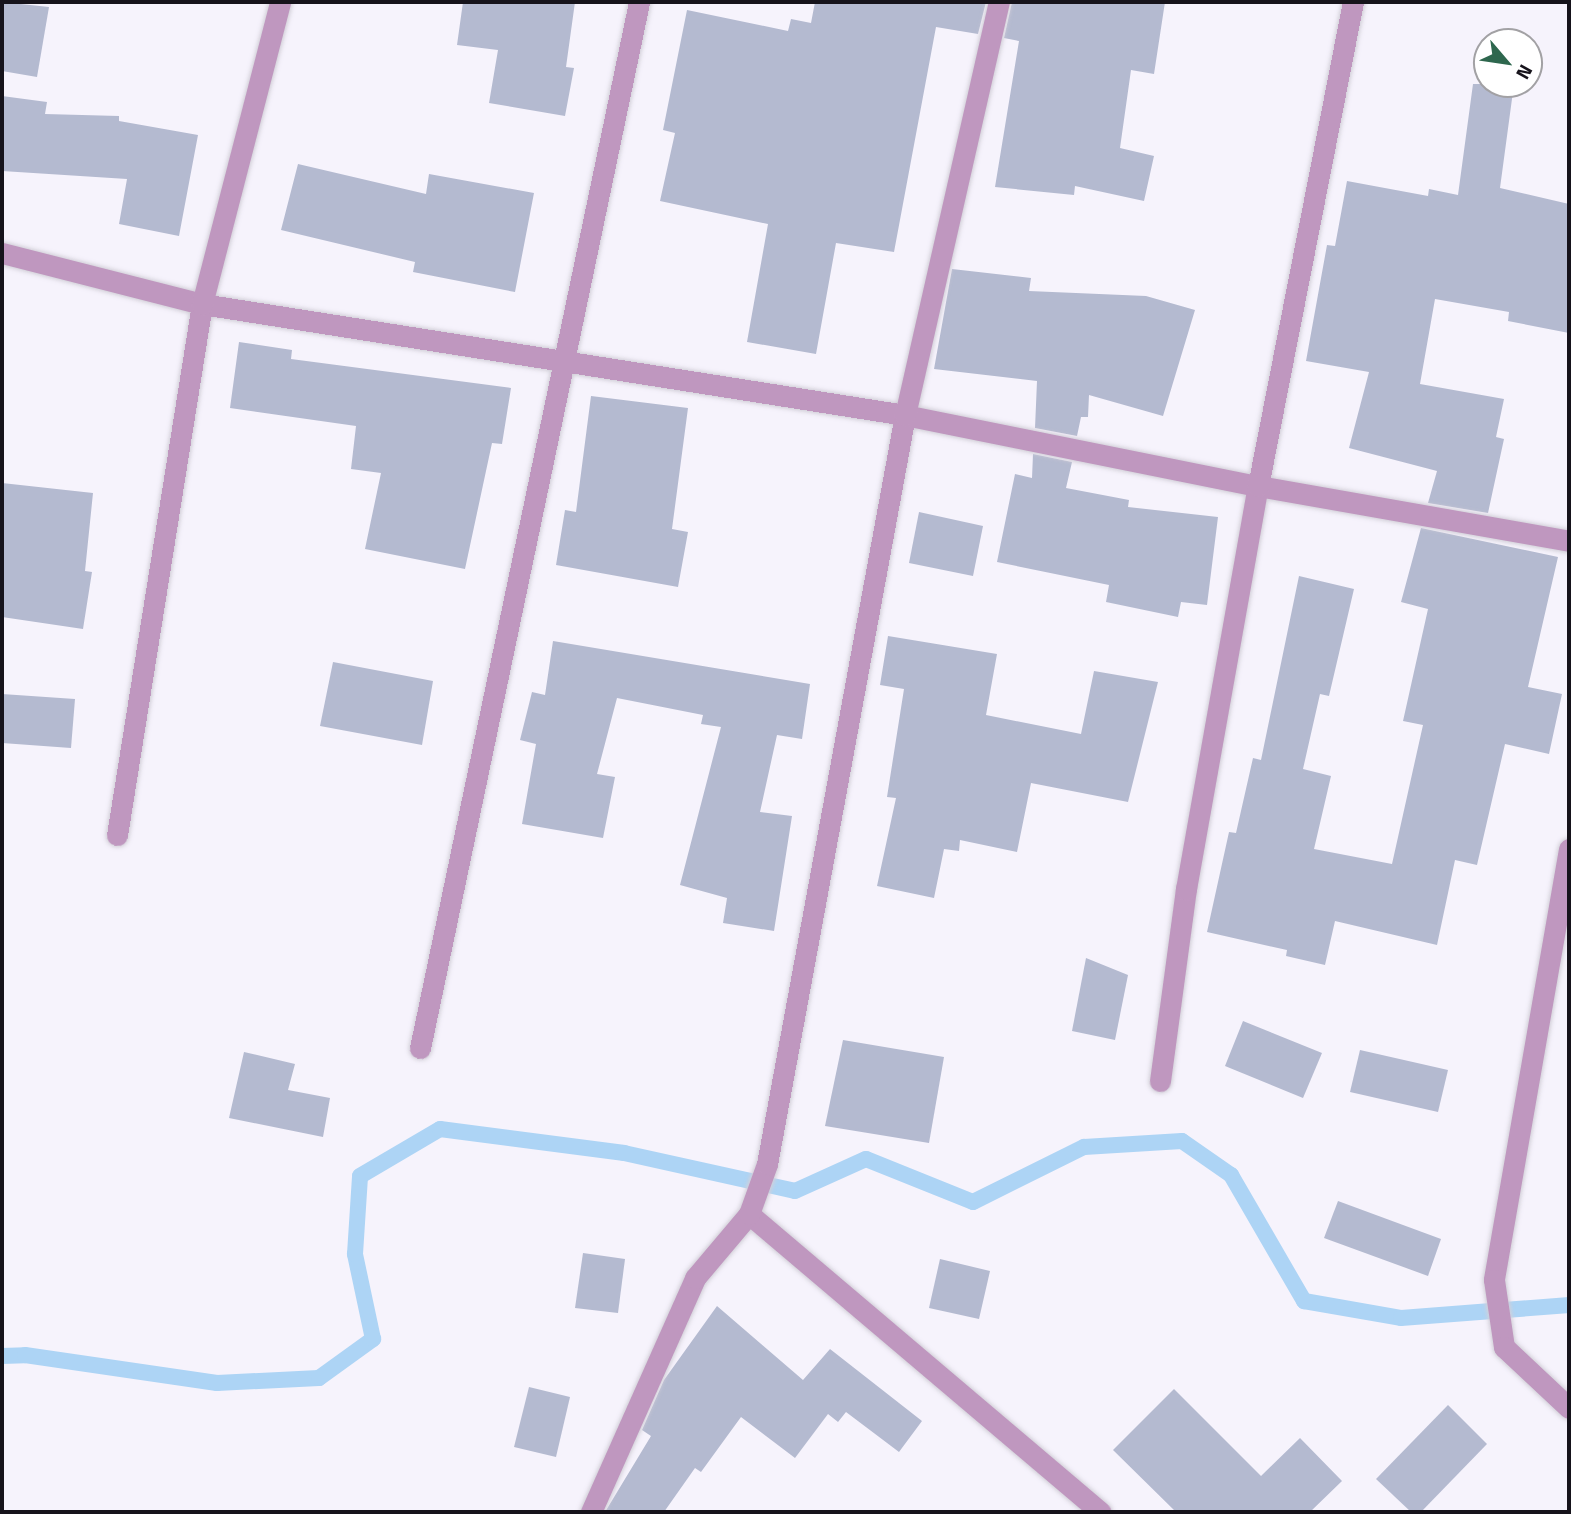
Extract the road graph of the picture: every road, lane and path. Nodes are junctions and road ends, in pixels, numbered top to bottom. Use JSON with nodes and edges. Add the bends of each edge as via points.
{"nodes":[{"id":1,"x":280,"y":2,"type":"edge"},
{"id":2,"x":639,"y":2,"type":"edge"},
{"id":3,"x":999,"y":2,"type":"edge"},
{"id":4,"x":1353,"y":2,"type":"edge"},
{"id":5,"x":2,"y":253,"type":"edge"},
{"id":6,"x":202,"y":304,"type":"junction"},
{"id":7,"x":565,"y":361,"type":"junction"},
{"id":8,"x":905,"y":415,"type":"junction"},
{"id":9,"x":1258,"y":486,"type":"junction"},
{"id":10,"x":1569,"y":541,"type":"edge"},
{"id":11,"x":117,"y":835,"type":"dead end"},
{"id":12,"x":1569,"y":849,"type":"edge"},
{"id":13,"x":420,"y":1048,"type":"dead end"},
{"id":14,"x":1160,"y":1081,"type":"dead end"},
{"id":15,"x":749,"y":1214,"type":"junction"},
{"id":16,"x":1569,"y":1408,"type":"edge"},
{"id":17,"x":591,"y":1512,"type":"edge"},
{"id":18,"x":1101,"y":1512,"type":"edge"}],
"edges":[{"from":1,"to":6,"type":"street"},
{"from":2,"to":7,"type":"street"},
{"from":3,"to":8,"type":"street"},
{"from":4,"to":9,"type":"street"},
{"from":5,"to":6,"type":"street"},
{"from":6,"to":7,"type":"street"},
{"from":6,"to":11,"type":"street"},
{"from":7,"to":8,"type":"street"},
{"from":7,"to":13,"type":"street"},
{"from":8,"to":9,"type":"street"},
{"from":8,"to":15,"type":"street","via":[[767,1164]]},
{"from":9,"to":10,"type":"street"},
{"from":9,"to":14,"type":"street","via":[[1186,889]]},
{"from":12,"to":16,"type":"street","via":[[1494,1280],[1504,1347]]},
{"from":15,"to":17,"type":"street","via":[[695,1278]]},
{"from":15,"to":18,"type":"street"}]}
